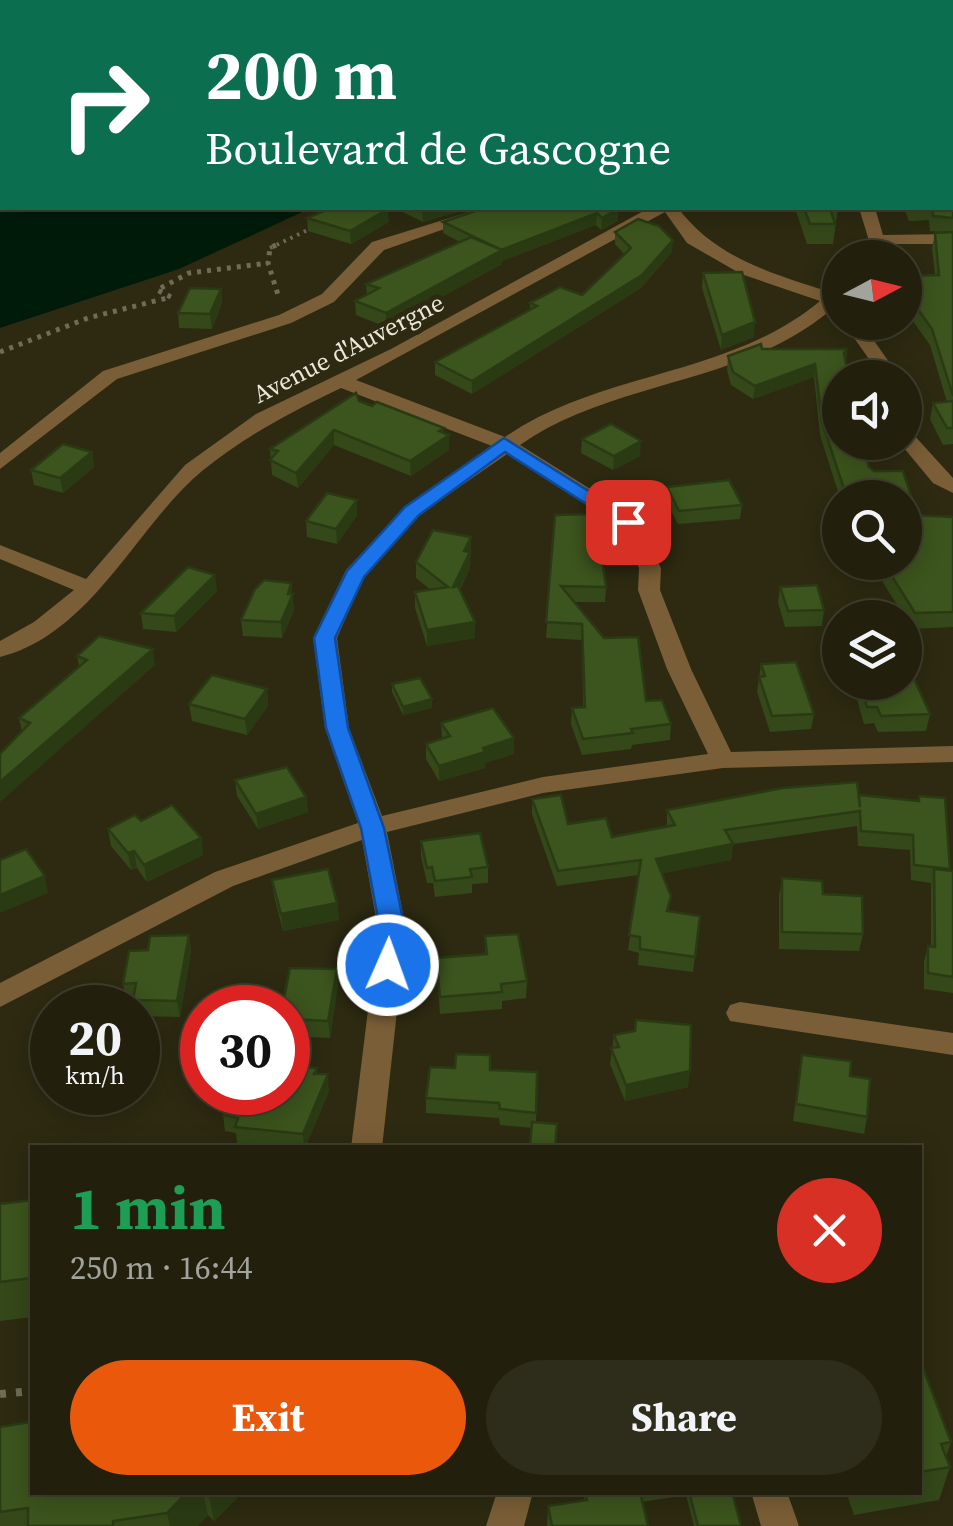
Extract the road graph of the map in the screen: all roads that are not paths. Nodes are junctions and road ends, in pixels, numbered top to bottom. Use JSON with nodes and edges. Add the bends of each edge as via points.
{"nodes":[{"id":1,"x":491,"y":210,"type":"edge"},
{"id":2,"x":656,"y":210,"type":"edge"},
{"id":3,"x":671,"y":210,"type":"edge"},
{"id":4,"x":868,"y":210,"type":"edge"},
{"id":5,"x":953,"y":239,"type":"edge"},
{"id":6,"x":876,"y":240,"type":"joint"},
{"id":7,"x":822,"y":293,"type":"edge"},
{"id":8,"x":822,"y":310,"type":"edge"},
{"id":9,"x":340,"y":380,"type":"junction"},
{"id":10,"x":504,"y":444,"type":"junction"},
{"id":11,"x":922,"y":457,"type":"edge"},
{"id":12,"x":0,"y":463,"type":"edge"},
{"id":13,"x":953,"y":487,"type":"edge"},
{"id":14,"x":0,"y":551,"type":"edge"},
{"id":15,"x":90,"y":588,"type":"junction"},
{"id":16,"x":0,"y":650,"type":"edge"},
{"id":17,"x":953,"y":754,"type":"edge"},
{"id":18,"x":723,"y":760,"type":"junction"},
{"id":19,"x":372,"y":828,"type":"junction"},
{"id":20,"x":0,"y":996,"type":"edge"},
{"id":21,"x":740,"y":1013,"type":"dead end"},
{"id":22,"x":953,"y":1044,"type":"edge"},
{"id":23,"x":366,"y":1145,"type":"edge"},
{"id":24,"x":515,"y":1495,"type":"edge"},
{"id":25,"x":770,"y":1495,"type":"edge"},
{"id":26,"x":505,"y":1526,"type":"edge"},
{"id":27,"x":780,"y":1526,"type":"edge"}],
"edges":[{"from":1,"to":12,"type":"street","via":[[378,246],[328,298],[285,318],[110,375]]},
{"from":2,"to":9,"type":"street","name":"Avenue d'Auvergne"},
{"from":3,"to":7,"type":"street","via":[[693,239],[747,270]]},
{"from":4,"to":6,"type":"street"},
{"from":5,"to":6,"type":"street"},
{"from":8,"to":10,"type":"street","via":[[751,353],[544,420]]},
{"from":9,"to":10,"type":"street"},
{"from":9,"to":15,"type":"street","name":"Avenue d'Auvergne","via":[[263,418],[192,469]]},
{"from":10,"to":18,"type":"street","via":[[628,522],[650,568],[649,590],[678,669]]},
{"from":10,"to":19,"type":"street","via":[[412,511],[354,575],[325,638],[337,728]]},
{"from":11,"to":13,"type":"street"},
{"from":14,"to":15,"type":"street"},
{"from":15,"to":16,"type":"street","name":"Avenue d'Auvergne"},
{"from":17,"to":18,"type":"street"},
{"from":18,"to":19,"type":"street","via":[[543,785]]},
{"from":19,"to":20,"type":"street","via":[[224,879]]},
{"from":19,"to":23,"type":"street","via":[[392,929]]},
{"from":21,"to":22,"type":"street"},
{"from":24,"to":26,"type":"street"},
{"from":25,"to":27,"type":"street"}]}
